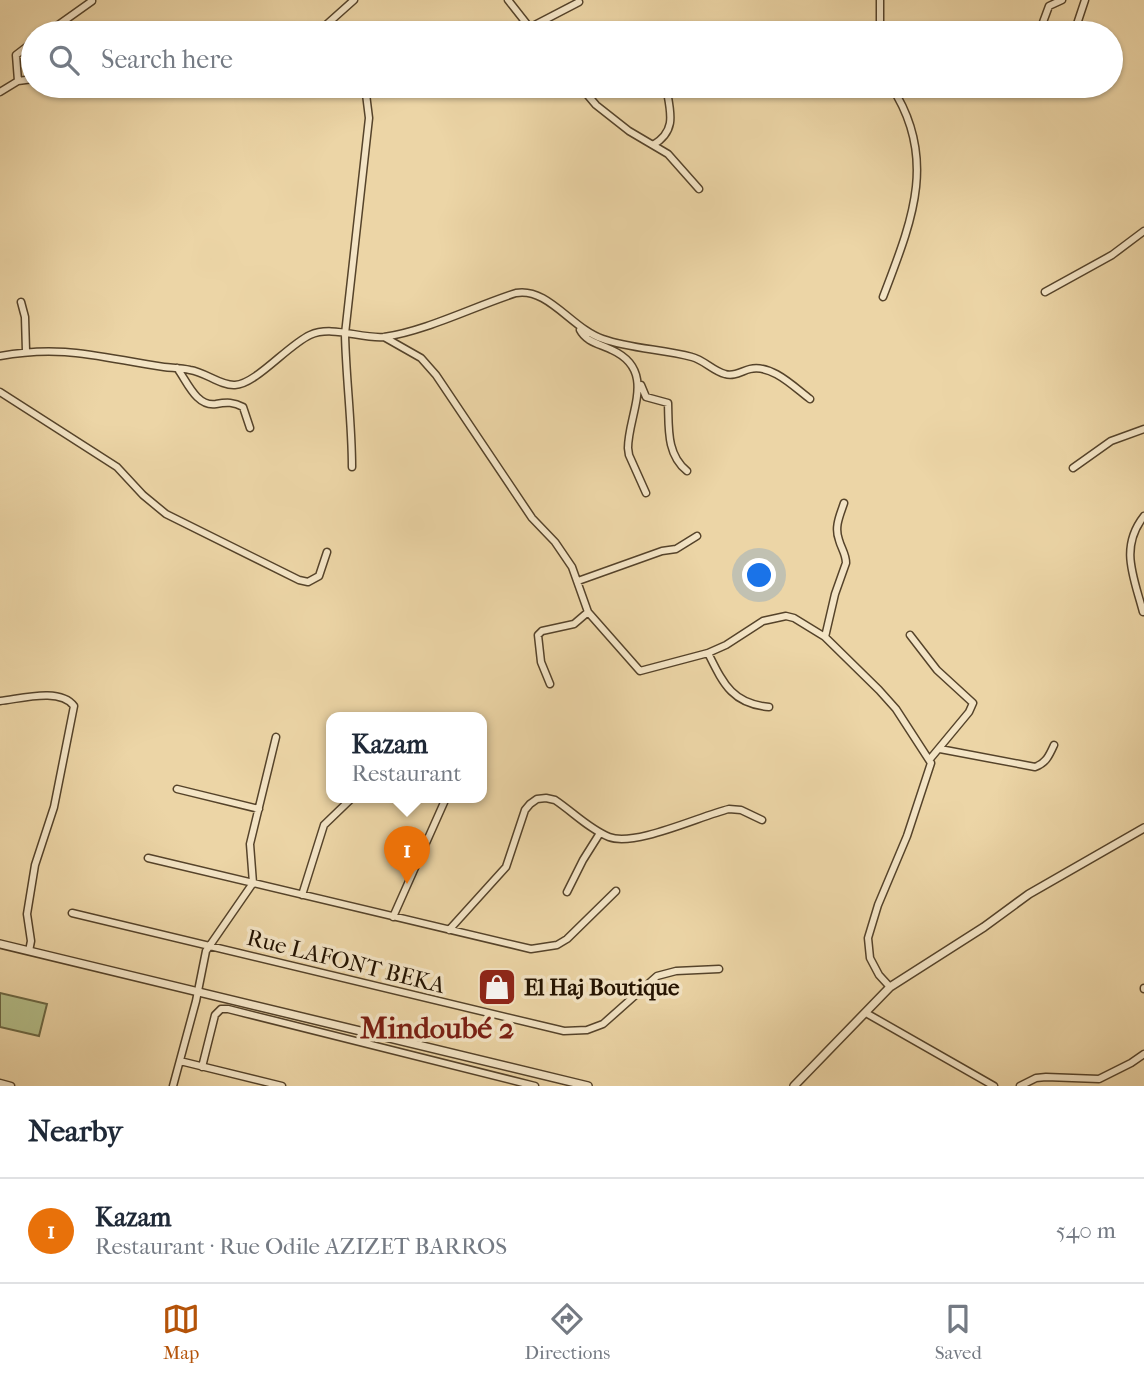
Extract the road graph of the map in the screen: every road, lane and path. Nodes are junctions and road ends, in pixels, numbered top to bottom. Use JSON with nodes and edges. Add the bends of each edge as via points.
{"nodes":[{"id":1,"x":354,"y":0,"type":"edge"},
{"id":2,"x":508,"y":0,"type":"edge"},
{"id":3,"x":880,"y":0,"type":"edge"},
{"id":4,"x":1062,"y":0,"type":"edge"},
{"id":5,"x":1085,"y":0,"type":"edge"},
{"id":6,"x":92,"y":1,"type":"edge"},
{"id":7,"x":579,"y":2,"type":"dead end"},
{"id":8,"x":64,"y":21,"type":"edge"},
{"id":9,"x":331,"y":21,"type":"edge"},
{"id":10,"x":525,"y":21,"type":"edge"},
{"id":11,"x":547,"y":21,"type":"edge"},
{"id":12,"x":880,"y":21,"type":"edge"},
{"id":13,"x":1043,"y":21,"type":"edge"},
{"id":14,"x":1077,"y":21,"type":"edge"},
{"id":15,"x":21,"y":50,"type":"edge"},
{"id":16,"x":18,"y":81,"type":"junction"},
{"id":17,"x":21,"y":81,"type":"edge"},
{"id":18,"x":0,"y":92,"type":"edge"},
{"id":19,"x":366,"y":98,"type":"edge"},
{"id":20,"x":590,"y":98,"type":"edge"},
{"id":21,"x":668,"y":98,"type":"edge"},
{"id":22,"x":898,"y":98,"type":"edge"},
{"id":23,"x":653,"y":145,"type":"junction"},
{"id":24,"x":699,"y":189,"type":"dead end"},
{"id":25,"x":1144,"y":231,"type":"edge"},
{"id":26,"x":1045,"y":292,"type":"dead end"},
{"id":27,"x":883,"y":297,"type":"dead end"},
{"id":28,"x":22,"y":302,"type":"dead end"},
{"id":29,"x":580,"y":328,"type":"junction"},
{"id":30,"x":345,"y":334,"type":"junction"},
{"id":31,"x":384,"y":337,"type":"junction"},
{"id":32,"x":26,"y":351,"type":"junction"},
{"id":33,"x":0,"y":356,"type":"edge"},
{"id":34,"x":177,"y":368,"type":"junction"},
{"id":35,"x":638,"y":381,"type":"junction"},
{"id":36,"x":0,"y":392,"type":"edge"},
{"id":37,"x":810,"y":400,"type":"dead end"},
{"id":38,"x":250,"y":428,"type":"dead end"},
{"id":39,"x":1144,"y":429,"type":"edge"},
{"id":40,"x":352,"y":467,"type":"dead end"},
{"id":41,"x":1073,"y":468,"type":"dead end"},
{"id":42,"x":687,"y":471,"type":"dead end"},
{"id":43,"x":646,"y":493,"type":"dead end"},
{"id":44,"x":844,"y":503,"type":"dead end"},
{"id":45,"x":1144,"y":516,"type":"edge"},
{"id":46,"x":697,"y":536,"type":"dead end"},
{"id":47,"x":327,"y":552,"type":"dead end"},
{"id":48,"x":578,"y":581,"type":"junction"},
{"id":49,"x":588,"y":612,"type":"junction"},
{"id":50,"x":1143,"y":612,"type":"edge"},
{"id":51,"x":911,"y":635,"type":"dead end"},
{"id":52,"x":825,"y":637,"type":"junction"},
{"id":53,"x":708,"y":653,"type":"junction"},
{"id":54,"x":550,"y":684,"type":"dead end"},
{"id":55,"x":0,"y":701,"type":"edge"},
{"id":56,"x":768,"y":707,"type":"dead end"},
{"id":57,"x":276,"y":737,"type":"dead end"},
{"id":58,"x":1054,"y":745,"type":"dead end"},
{"id":59,"x":940,"y":749,"type":"junction"},
{"id":60,"x":930,"y":760,"type":"junction"},
{"id":61,"x":177,"y":789,"type":"dead end"},
{"id":62,"x":347,"y":803,"type":"edge"},
{"id":63,"x":444,"y":803,"type":"edge"},
{"id":64,"x":259,"y":808,"type":"junction"},
{"id":65,"x":762,"y":820,"type":"dead end"},
{"id":66,"x":1144,"y":828,"type":"edge"},
{"id":67,"x":600,"y":833,"type":"junction"},
{"id":68,"x":148,"y":858,"type":"dead end"},
{"id":69,"x":253,"y":883,"type":"junction"},
{"id":70,"x":616,"y":891,"type":"dead end"},
{"id":71,"x":567,"y":892,"type":"dead end"},
{"id":72,"x":302,"y":895,"type":"junction"},
{"id":73,"x":72,"y":913,"type":"dead end"},
{"id":74,"x":393,"y":917,"type":"junction"},
{"id":75,"x":449,"y":930,"type":"junction"},
{"id":76,"x":0,"y":944,"type":"edge"},
{"id":77,"x":209,"y":945,"type":"junction"},
{"id":78,"x":29,"y":951,"type":"junction"},
{"id":79,"x":719,"y":969,"type":"dead end"},
{"id":80,"x":890,"y":987,"type":"junction"},
{"id":81,"x":198,"y":991,"type":"junction"},
{"id":82,"x":866,"y":1013,"type":"junction"},
{"id":83,"x":1144,"y":1054,"type":"edge"},
{"id":84,"x":180,"y":1061,"type":"junction"},
{"id":85,"x":202,"y":1066,"type":"junction"},
{"id":86,"x":0,"y":1083,"type":"edge"},
{"id":87,"x":11,"y":1086,"type":"edge"},
{"id":88,"x":173,"y":1086,"type":"edge"},
{"id":89,"x":282,"y":1086,"type":"edge"},
{"id":90,"x":535,"y":1086,"type":"edge"},
{"id":91,"x":588,"y":1086,"type":"edge"},
{"id":92,"x":794,"y":1086,"type":"edge"},
{"id":93,"x":995,"y":1086,"type":"edge"},
{"id":94,"x":1020,"y":1086,"type":"edge"}],
"edges":[{"from":1,"to":9,"type":"street"},
{"from":2,"to":10,"type":"street"},
{"from":3,"to":12,"type":"street"},
{"from":4,"to":13,"type":"street","via":[[1049,6]]},
{"from":5,"to":14,"type":"street"},
{"from":6,"to":8,"type":"street"},
{"from":7,"to":11,"type":"street"},
{"from":15,"to":16,"type":"street","via":[[16,54]]},
{"from":16,"to":17,"type":"street"},
{"from":16,"to":18,"type":"street"},
{"from":19,"to":30,"type":"street","via":[[369,118]]},
{"from":20,"to":23,"type":"street"},
{"from":21,"to":23,"type":"street","via":[[670,130]]},
{"from":22,"to":27,"type":"street","via":[[910,120],[917,149],[918,186]]},
{"from":23,"to":24,"type":"street","via":[[668,153]]},
{"from":25,"to":26,"type":"street","via":[[1112,255]]},
{"from":28,"to":32,"type":"street"},
{"from":29,"to":31,"type":"street","via":[[542,297],[521,292]]},
{"from":29,"to":35,"type":"street","via":[[590,341],[624,358]]},
{"from":29,"to":37,"type":"street","via":[[609,341],[702,360],[724,374],[765,369]]},
{"from":30,"to":31,"type":"street"},
{"from":30,"to":34,"type":"street","via":[[312,334],[239,385]]},
{"from":30,"to":40,"type":"street"},
{"from":31,"to":48,"type":"street","via":[[428,365],[532,518],[572,566]]},
{"from":32,"to":33,"type":"street"},
{"from":32,"to":34,"type":"street","via":[[89,353]]},
{"from":34,"to":38,"type":"street","via":[[203,401],[243,407]]},
{"from":35,"to":42,"type":"street","via":[[646,397],[668,402],[673,454]]},
{"from":35,"to":43,"type":"street","via":[[628,448]]},
{"from":36,"to":47,"type":"street","via":[[117,467],[154,505],[178,521],[308,582],[319,576]]},
{"from":39,"to":41,"type":"street","via":[[1111,441]]},
{"from":44,"to":52,"type":"street","via":[[837,532],[846,558]]},
{"from":45,"to":50,"type":"street","via":[[1129,548]]},
{"from":46,"to":48,"type":"street","via":[[676,549]]},
{"from":48,"to":49,"type":"street"},
{"from":49,"to":53,"type":"street","via":[[640,671]]},
{"from":49,"to":54,"type":"street","via":[[573,624],[538,635],[541,662]]},
{"from":51,"to":59,"type":"street","via":[[937,670],[973,704]]},
{"from":52,"to":53,"type":"street","via":[[794,618],[770,618]]},
{"from":52,"to":60,"type":"street","via":[[896,709]]},
{"from":53,"to":56,"type":"street","via":[[732,694],[754,706]]},
{"from":55,"to":78,"type":"street","via":[[53,696],[74,706],[53,811],[35,865],[27,914]]},
{"from":57,"to":64,"type":"street"},
{"from":58,"to":59,"type":"street","via":[[1048,759],[1035,767]]},
{"from":59,"to":60,"type":"street"},
{"from":60,"to":80,"type":"street","via":[[868,937],[870,958]]},
{"from":61,"to":64,"type":"street"},
{"from":62,"to":72,"type":"street","via":[[324,825]]},
{"from":63,"to":74,"type":"street"},
{"from":64,"to":69,"type":"street","via":[[250,844]]},
{"from":65,"to":67,"type":"street","via":[[732,809],[632,839]]},
{"from":66,"to":80,"type":"street","via":[[1029,894]]},
{"from":67,"to":71,"type":"street"},
{"from":67,"to":75,"type":"street","via":[[555,800],[537,799],[525,810],[506,867]]},
{"from":68,"to":69,"type":"street"},
{"from":69,"to":72,"type":"street"},
{"from":69,"to":77,"type":"street"},
{"from":70,"to":75,"type":"street","via":[[566,939],[547,948],[521,947]]},
{"from":72,"to":74,"type":"street"},
{"from":73,"to":77,"type":"street","name":"Rue LAFONT BEKA"},
{"from":74,"to":75,"type":"street"},
{"from":76,"to":78,"type":"street"},
{"from":77,"to":79,"type":"street","name":"Rue LAFONT BEKA","via":[[564,1031],[603,1024],[657,976]]},
{"from":77,"to":81,"type":"street"},
{"from":78,"to":81,"type":"street"},
{"from":80,"to":82,"type":"street"},
{"from":81,"to":84,"type":"street"},
{"from":81,"to":91,"type":"street"},
{"from":82,"to":92,"type":"street"},
{"from":82,"to":93,"type":"street"},
{"from":83,"to":94,"type":"street","via":[[1099,1079],[1046,1077]]},
{"from":84,"to":85,"type":"street"},
{"from":84,"to":88,"type":"street"},
{"from":85,"to":89,"type":"street"},
{"from":85,"to":90,"type":"street","via":[[215,1015],[228,1009]]},
{"from":86,"to":87,"type":"street"}]}
